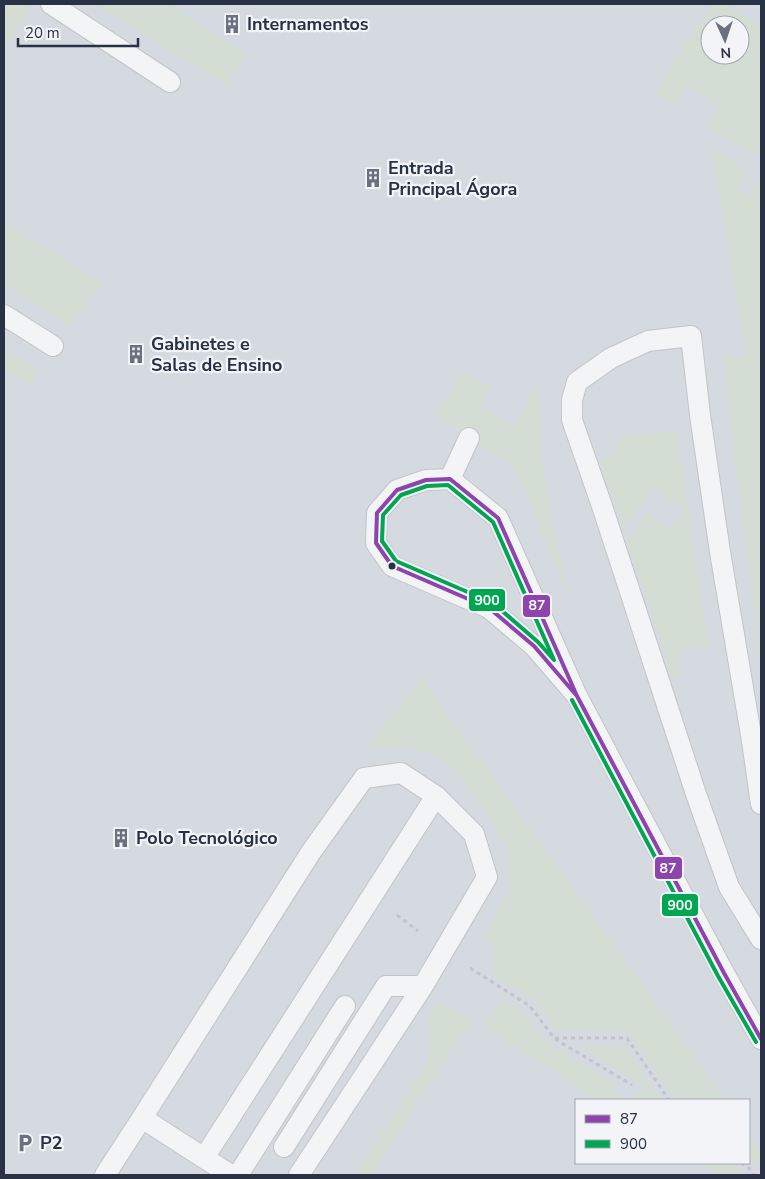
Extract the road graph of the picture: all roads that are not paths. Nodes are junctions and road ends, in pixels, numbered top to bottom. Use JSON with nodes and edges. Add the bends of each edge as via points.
{"nodes":[{"id":1,"x":51,"y":4,"type":"edge"},
{"id":2,"x":170,"y":82,"type":"dead end"},
{"id":3,"x":4,"y":315,"type":"edge"},
{"id":4,"x":53,"y":346,"type":"dead end"},
{"id":5,"x":469,"y":438,"type":"dead end"},
{"id":6,"x":450,"y":479,"type":"junction"},
{"id":7,"x":578,"y":696,"type":"junction"},
{"id":8,"x":436,"y":796,"type":"junction"},
{"id":9,"x":761,"y":804,"type":"edge"},
{"id":10,"x":761,"y":938,"type":"edge"},
{"id":11,"x":423,"y":986,"type":"junction"},
{"id":12,"x":345,"y":1006,"type":"dead end"},
{"id":13,"x":761,"y":1039,"type":"edge"},
{"id":14,"x":142,"y":1118,"type":"junction"},
{"id":15,"x":284,"y":1147,"type":"dead end"},
{"id":16,"x":204,"y":1158,"type":"junction"},
{"id":17,"x":105,"y":1175,"type":"edge"},
{"id":18,"x":231,"y":1175,"type":"edge"},
{"id":19,"x":238,"y":1175,"type":"edge"},
{"id":20,"x":299,"y":1175,"type":"edge"}],
"edges":[{"from":1,"to":2,"type":"lane"},
{"from":3,"to":4,"type":"lane"},
{"from":5,"to":6,"type":"lane"},
{"from":6,"to":7,"type":"lane","via":[[498,518]]},
{"from":6,"to":7,"type":"lane","via":[[426,480],[397,490],[377,513],[376,543],[392,566],[489,608],[534,646]]},
{"from":7,"to":13,"type":"lane"},
{"from":8,"to":11,"type":"lane","via":[[474,834],[487,877]]},
{"from":8,"to":14,"type":"lane","via":[[401,773],[364,778],[311,852]]},
{"from":8,"to":16,"type":"lane"},
{"from":9,"to":10,"type":"lane","via":[[720,552],[691,336],[648,340],[611,358],[577,382],[572,400],[572,420],[729,887]]},
{"from":11,"to":15,"type":"lane","via":[[386,986]]},
{"from":11,"to":20,"type":"lane"},
{"from":12,"to":19,"type":"lane"},
{"from":14,"to":16,"type":"lane"},
{"from":14,"to":17,"type":"lane"},
{"from":16,"to":18,"type":"lane"}]}
